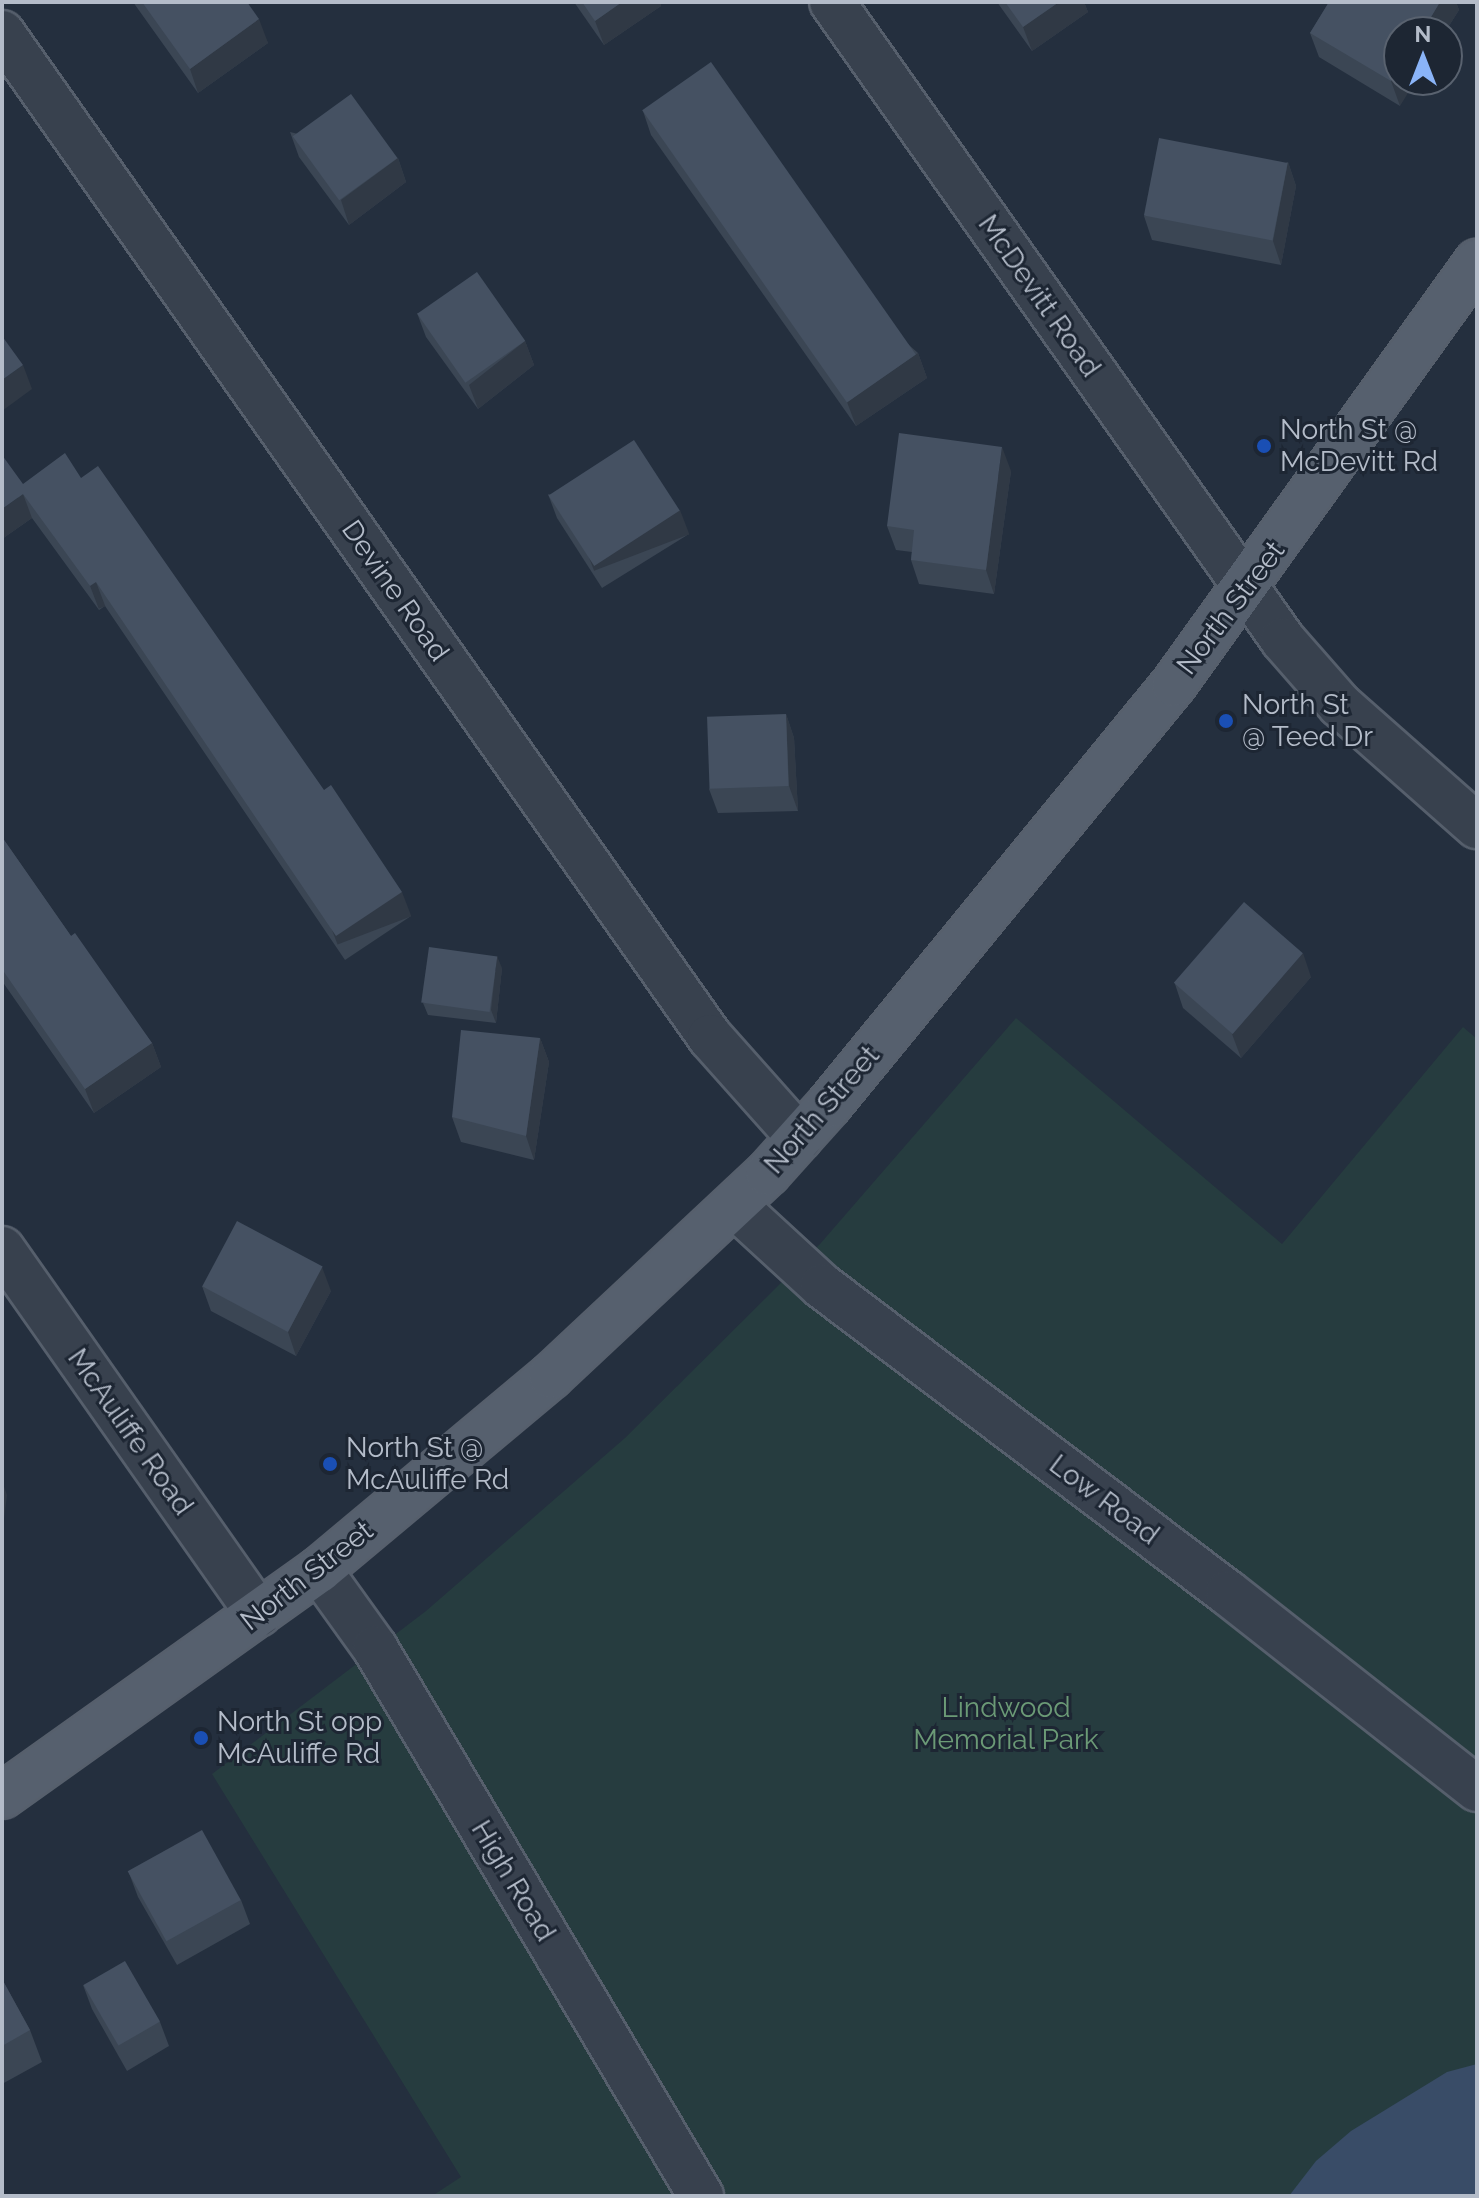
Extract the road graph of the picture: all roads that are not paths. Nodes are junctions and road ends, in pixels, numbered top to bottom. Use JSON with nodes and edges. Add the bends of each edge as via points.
{"nodes":[{"id":1,"x":832,"y":2,"type":"edge"},
{"id":2,"x":2,"y":33,"type":"edge"},
{"id":3,"x":1477,"y":262,"type":"edge"},
{"id":4,"x":1245,"y":589,"type":"junction"},
{"id":5,"x":1477,"y":826,"type":"edge"},
{"id":6,"x":800,"y":1138,"type":"junction"},
{"id":7,"x":735,"y":1206,"type":"junction"},
{"id":8,"x":2,"y":1249,"type":"edge"},
{"id":9,"x":319,"y":1570,"type":"junction"},
{"id":10,"x":259,"y":1614,"type":"junction"},
{"id":11,"x":1477,"y":1789,"type":"edge"},
{"id":12,"x":2,"y":1796,"type":"edge"},
{"id":13,"x":701,"y":2196,"type":"edge"}],
"edges":[{"from":1,"to":4,"type":"street","name":"McDevitt Road"},
{"from":2,"to":6,"type":"street","name":"Devine Road","via":[[710,1037]]},
{"from":3,"to":4,"type":"main road","name":"North Street"},
{"from":4,"to":5,"type":"street","name":"McDevitt Road","via":[[1340,705]]},
{"from":4,"to":6,"type":"main road","name":"North Street","via":[[1154,708]]},
{"from":6,"to":7,"type":"main road","name":"North Street"},
{"from":7,"to":9,"type":"main road","name":"North Street","via":[[551,1376]]},
{"from":7,"to":11,"type":"street","name":"Low Road","via":[[822,1286]]},
{"from":8,"to":10,"type":"street","name":"McAuliffe Road"},
{"from":9,"to":10,"type":"main road","name":"North Street"},
{"from":9,"to":13,"type":"street","name":"High Road","via":[[375,1648]]},
{"from":10,"to":12,"type":"main road","name":"North Street"}]}
